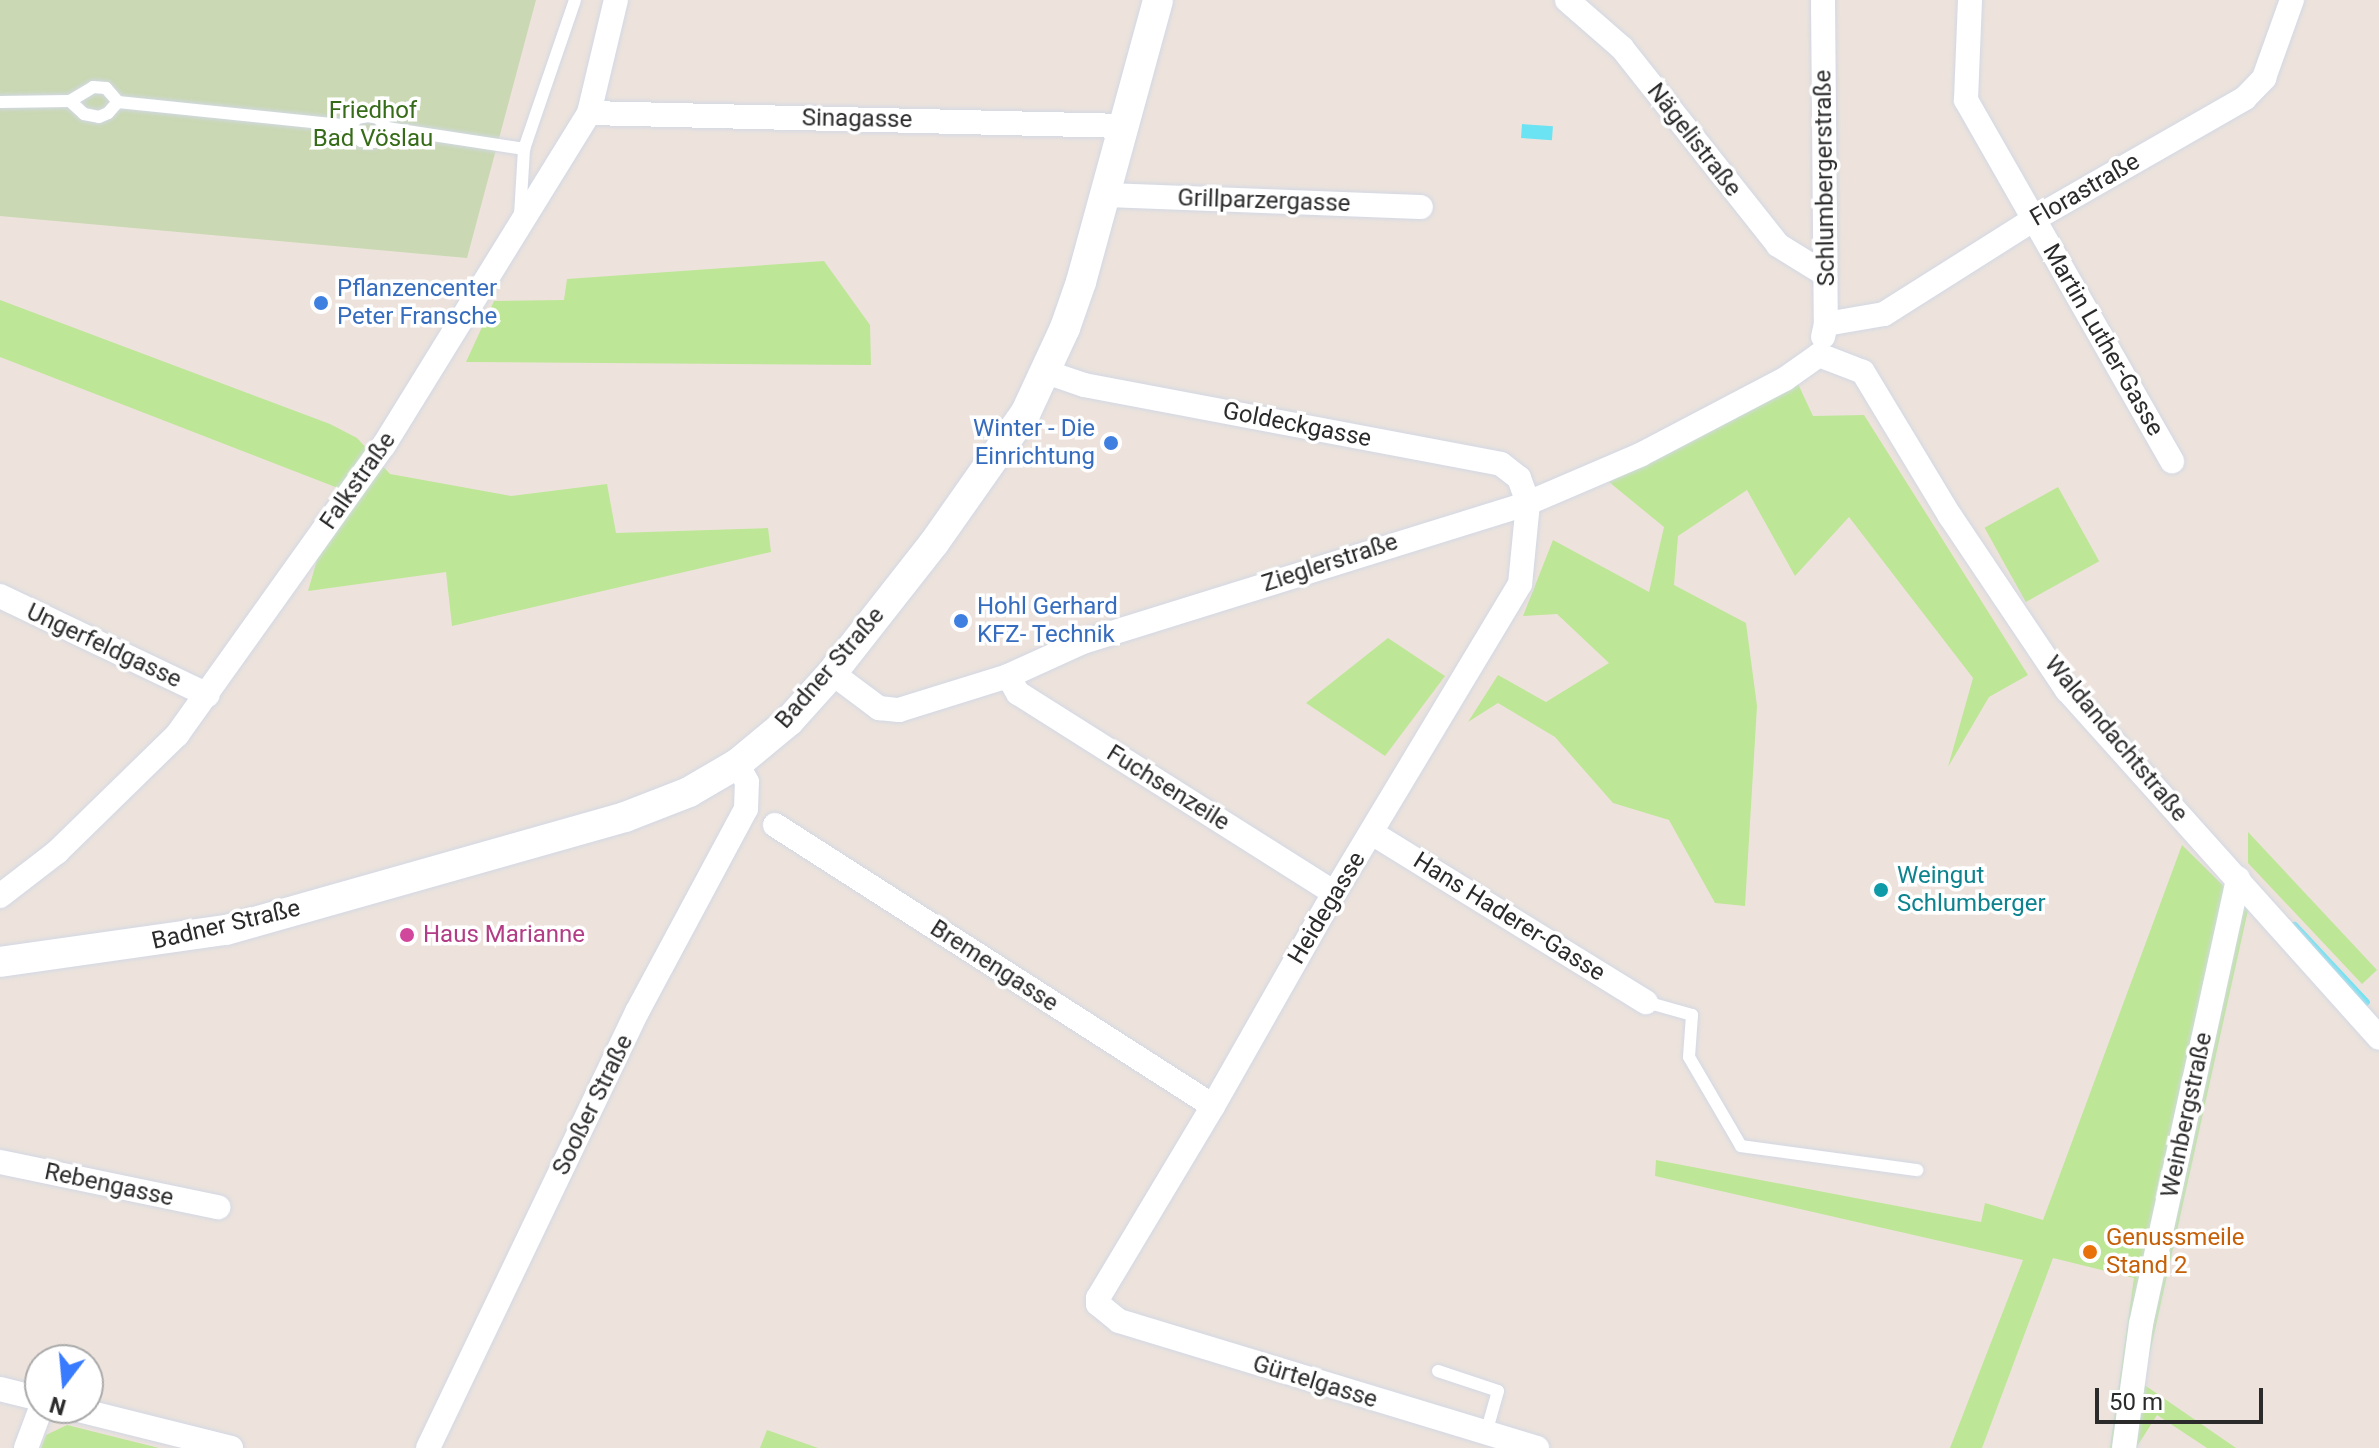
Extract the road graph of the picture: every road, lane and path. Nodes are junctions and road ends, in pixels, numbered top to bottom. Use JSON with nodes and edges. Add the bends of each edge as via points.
{"nodes":[{"id":1,"x":575,"y":0,"type":"edge"},
{"id":2,"x":616,"y":0,"type":"edge"},
{"id":3,"x":1158,"y":0,"type":"edge"},
{"id":4,"x":1567,"y":0,"type":"edge"},
{"id":5,"x":1823,"y":0,"type":"edge"},
{"id":6,"x":1970,"y":0,"type":"edge"},
{"id":7,"x":2292,"y":0,"type":"edge"},
{"id":8,"x":70,"y":101,"type":"junction"},
{"id":9,"x":0,"y":102,"type":"edge"},
{"id":10,"x":118,"y":102,"type":"junction"},
{"id":11,"x":589,"y":113,"type":"junction"},
{"id":12,"x":351,"y":126,"type":"junction"},
{"id":13,"x":1124,"y":126,"type":"junction"},
{"id":14,"x":387,"y":128,"type":"junction"},
{"id":15,"x":524,"y":149,"type":"junction"},
{"id":16,"x":1106,"y":195,"type":"junction"},
{"id":17,"x":1421,"y":207,"type":"dead end"},
{"id":18,"x":2034,"y":219,"type":"junction"},
{"id":19,"x":519,"y":230,"type":"junction"},
{"id":20,"x":1825,"y":274,"type":"junction"},
{"id":21,"x":1826,"y":324,"type":"junction"},
{"id":22,"x":1819,"y":355,"type":"junction"},
{"id":23,"x":1046,"y":372,"type":"junction"},
{"id":24,"x":2172,"y":461,"type":"dead end"},
{"id":25,"x":1528,"y":503,"type":"junction"},
{"id":26,"x":0,"y":596,"type":"edge"},
{"id":27,"x":832,"y":673,"type":"junction"},
{"id":28,"x":1008,"y":676,"type":"junction"},
{"id":29,"x":208,"y":695,"type":"junction"},
{"id":30,"x":737,"y":764,"type":"junction"},
{"id":31,"x":775,"y":825,"type":"dead end"},
{"id":32,"x":1372,"y":833,"type":"junction"},
{"id":33,"x":2238,"y":878,"type":"junction"},
{"id":34,"x":1334,"y":893,"type":"junction"},
{"id":35,"x":0,"y":896,"type":"edge"},
{"id":36,"x":0,"y":962,"type":"edge"},
{"id":37,"x":1646,"y":1002,"type":"joint"},
{"id":38,"x":2379,"y":1038,"type":"edge"},
{"id":39,"x":1213,"y":1106,"type":"junction"},
{"id":40,"x":0,"y":1162,"type":"edge"},
{"id":41,"x":1917,"y":1170,"type":"dead end"},
{"id":42,"x":218,"y":1207,"type":"dead end"},
{"id":43,"x":1098,"y":1304,"type":"joint"},
{"id":44,"x":1438,"y":1371,"type":"dead end"},
{"id":45,"x":0,"y":1389,"type":"edge"},
{"id":46,"x":24,"y":1395,"type":"edge"},
{"id":47,"x":104,"y":1416,"type":"edge"},
{"id":48,"x":35,"y":1424,"type":"edge"},
{"id":49,"x":1486,"y":1433,"type":"junction"},
{"id":50,"x":26,"y":1448,"type":"edge"},
{"id":51,"x":231,"y":1448,"type":"edge"},
{"id":52,"x":428,"y":1448,"type":"edge"},
{"id":53,"x":1537,"y":1448,"type":"edge"},
{"id":54,"x":2124,"y":1448,"type":"edge"}],
"edges":[{"from":1,"to":15,"type":"lane"},
{"from":2,"to":11,"type":"street","name":"Falkstraße"},
{"from":3,"to":13,"type":"street","name":"Badner Straße"},
{"from":4,"to":20,"type":"street","name":"Nägelistraße","via":[[1622,48],[1778,245]]},
{"from":5,"to":20,"type":"street","name":"Schlumbergerstraße"},
{"from":6,"to":18,"type":"street","name":"Martin Luther-Gasse","via":[[1966,100]]},
{"from":7,"to":18,"type":"street","name":"Florastraße","via":[[2264,78],[2245,98]]},
{"from":8,"to":9,"type":"lane"},
{"from":8,"to":10,"type":"lane","via":[[93,87],[106,88]]},
{"from":8,"to":10,"type":"lane","via":[[84,114],[99,117]]},
{"from":10,"to":12,"type":"lane"},
{"from":11,"to":13,"type":"street","name":"Sinagasse"},
{"from":11,"to":19,"type":"street","name":"Falkstraße"},
{"from":12,"to":14,"type":"lane","via":[[368,116]]},
{"from":12,"to":14,"type":"lane","via":[[361,141],[373,142]]},
{"from":13,"to":16,"type":"street","name":"Badner Straße"},
{"from":14,"to":15,"type":"lane"},
{"from":15,"to":19,"type":"lane"},
{"from":16,"to":17,"type":"street","name":"Grillparzergasse"},
{"from":16,"to":23,"type":"street","name":"Badner Straße","via":[[1081,282]]},
{"from":18,"to":21,"type":"street","name":"Florastraße","via":[[1884,314]]},
{"from":18,"to":24,"type":"street","name":"Martin Luther-Gasse"},
{"from":19,"to":29,"type":"street","name":"Falkstraße","via":[[384,445]]},
{"from":20,"to":21,"type":"street","name":"Schlumbergerstraße"},
{"from":21,"to":22,"type":"street","name":"Schlumbergerstraße"},
{"from":22,"to":25,"type":"street","name":"Zieglerstraße","via":[[1785,379],[1640,455]]},
{"from":22,"to":33,"type":"street","name":"Waldandachtstraße","via":[[1863,372],[1950,516],[2067,690]]},
{"from":23,"to":25,"type":"street","name":"Goldeckgasse","via":[[1084,385],[1501,464],[1519,478]]},
{"from":23,"to":27,"type":"street","name":"Badner Straße","via":[[1000,451]]},
{"from":25,"to":28,"type":"street","name":"Zieglerstraße","via":[[1083,642]]},
{"from":25,"to":32,"type":"street","name":"Heidegasse","via":[[1520,584]]},
{"from":26,"to":29,"type":"street","name":"Ungerfeldgasse"},
{"from":27,"to":28,"type":"street","name":"Zieglerstraße","via":[[879,708],[899,710]]},
{"from":27,"to":30,"type":"street","name":"Badner Straße","via":[[789,721]]},
{"from":28,"to":34,"type":"street","name":"Fuchsenzeile","via":[[1018,693]]},
{"from":29,"to":35,"type":"street","name":"Falkstraße","via":[[129,785]]},
{"from":30,"to":36,"type":"street","name":"Badner Straße","via":[[689,792],[625,817],[226,930]]},
{"from":30,"to":52,"type":"street","name":"Sooßer Straße","via":[[747,782],[746,809],[637,1012]]},
{"from":31,"to":39,"type":"street","name":"Bremengasse"},
{"from":32,"to":34,"type":"street","name":"Heidegasse"},
{"from":32,"to":37,"type":"street","name":"Hans Haderer-Gasse"},
{"from":33,"to":38,"type":"street","name":"Waldandachtstraße"},
{"from":33,"to":54,"type":"street","name":"Weinbergstraße","via":[[2141,1324]]},
{"from":34,"to":39,"type":"street","name":"Heidegasse"},
{"from":37,"to":41,"type":"lane","via":[[1692,1015],[1689,1057],[1741,1146]]},
{"from":39,"to":43,"type":"street","name":"Heidegasse"},
{"from":40,"to":42,"type":"street","name":"Rebengasse"},
{"from":43,"to":49,"type":"street","name":"Gürtelgasse","via":[[1119,1321]]},
{"from":44,"to":49,"type":"lane","via":[[1498,1391]]},
{"from":45,"to":46,"type":"street"},
{"from":47,"to":51,"type":"street"},
{"from":48,"to":50,"type":"street"},
{"from":49,"to":53,"type":"street","name":"Gürtelgasse"}]}
